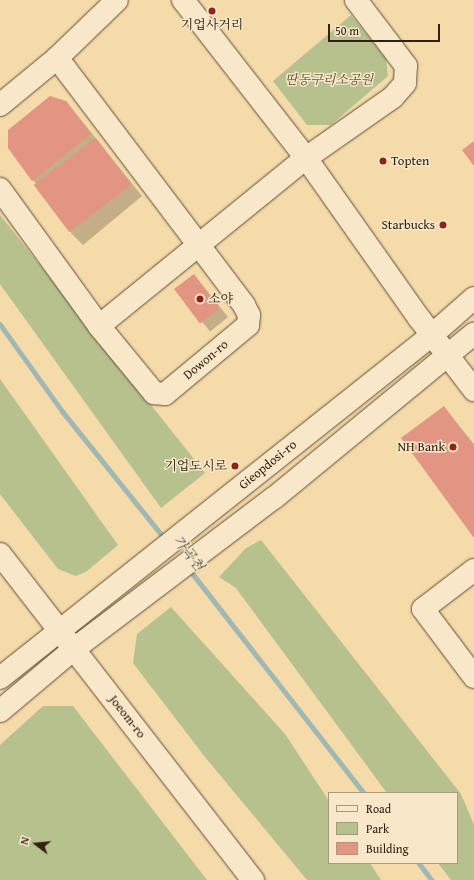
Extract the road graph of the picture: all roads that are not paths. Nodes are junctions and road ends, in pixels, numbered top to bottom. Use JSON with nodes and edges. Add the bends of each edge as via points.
{"nodes":[{"id":1,"x":117,"y":0,"type":"edge"},
{"id":2,"x":184,"y":0,"type":"edge"},
{"id":3,"x":356,"y":0,"type":"edge"},
{"id":4,"x":56,"y":58,"type":"junction"},
{"id":5,"x":0,"y":105,"type":"edge"},
{"id":6,"x":306,"y":158,"type":"junction"},
{"id":7,"x":0,"y":189,"type":"edge"},
{"id":8,"x":199,"y":246,"type":"junction"},
{"id":9,"x":474,"y":298,"type":"edge"},
{"id":10,"x":99,"y":326,"type":"junction"},
{"id":11,"x":474,"y":334,"type":"edge"},
{"id":12,"x":432,"y":335,"type":"junction"},
{"id":13,"x":449,"y":355,"type":"junction"},
{"id":14,"x":474,"y":390,"type":"edge"},
{"id":15,"x":0,"y":554,"type":"edge"},
{"id":16,"x":474,"y":570,"type":"edge"},
{"id":17,"x":59,"y":629,"type":"junction"},
{"id":18,"x":74,"y":649,"type":"junction"},
{"id":19,"x":474,"y":677,"type":"edge"},
{"id":20,"x":0,"y":678,"type":"edge"},
{"id":21,"x":0,"y":711,"type":"edge"},
{"id":22,"x":253,"y":880,"type":"edge"}],
"edges":[{"from":1,"to":4,"type":"street"},
{"from":2,"to":6,"type":"street"},
{"from":3,"to":6,"type":"street","via":[[406,66],[405,83],[393,97]]},
{"from":4,"to":5,"type":"street"},
{"from":4,"to":8,"type":"street","name":"Dowon-ro"},
{"from":6,"to":8,"type":"street"},
{"from":6,"to":12,"type":"street"},
{"from":7,"to":10,"type":"street","name":"Dowon-ro"},
{"from":8,"to":10,"type":"street"},
{"from":8,"to":10,"type":"street","name":"Dowon-ro","via":[[244,305],[249,315],[248,325],[165,394],[154,393],[144,383]]},
{"from":9,"to":12,"type":"street","name":"Gieopdosi-ro"},
{"from":11,"to":13,"type":"street"},
{"from":12,"to":13,"type":"street"},
{"from":12,"to":17,"type":"street","name":"Gieopdosi-ro","via":[[101,599]]},
{"from":13,"to":14,"type":"street"},
{"from":13,"to":18,"type":"street","via":[[274,498]]},
{"from":15,"to":17,"type":"street","name":"Joeom-ro"},
{"from":16,"to":19,"type":"street","via":[[423,609]]},
{"from":17,"to":18,"type":"street","name":"Joeom-ro"},
{"from":17,"to":20,"type":"street","name":"Gieopdosi-ro"},
{"from":18,"to":21,"type":"street"},
{"from":18,"to":22,"type":"street","name":"Joeom-ro"}]}
